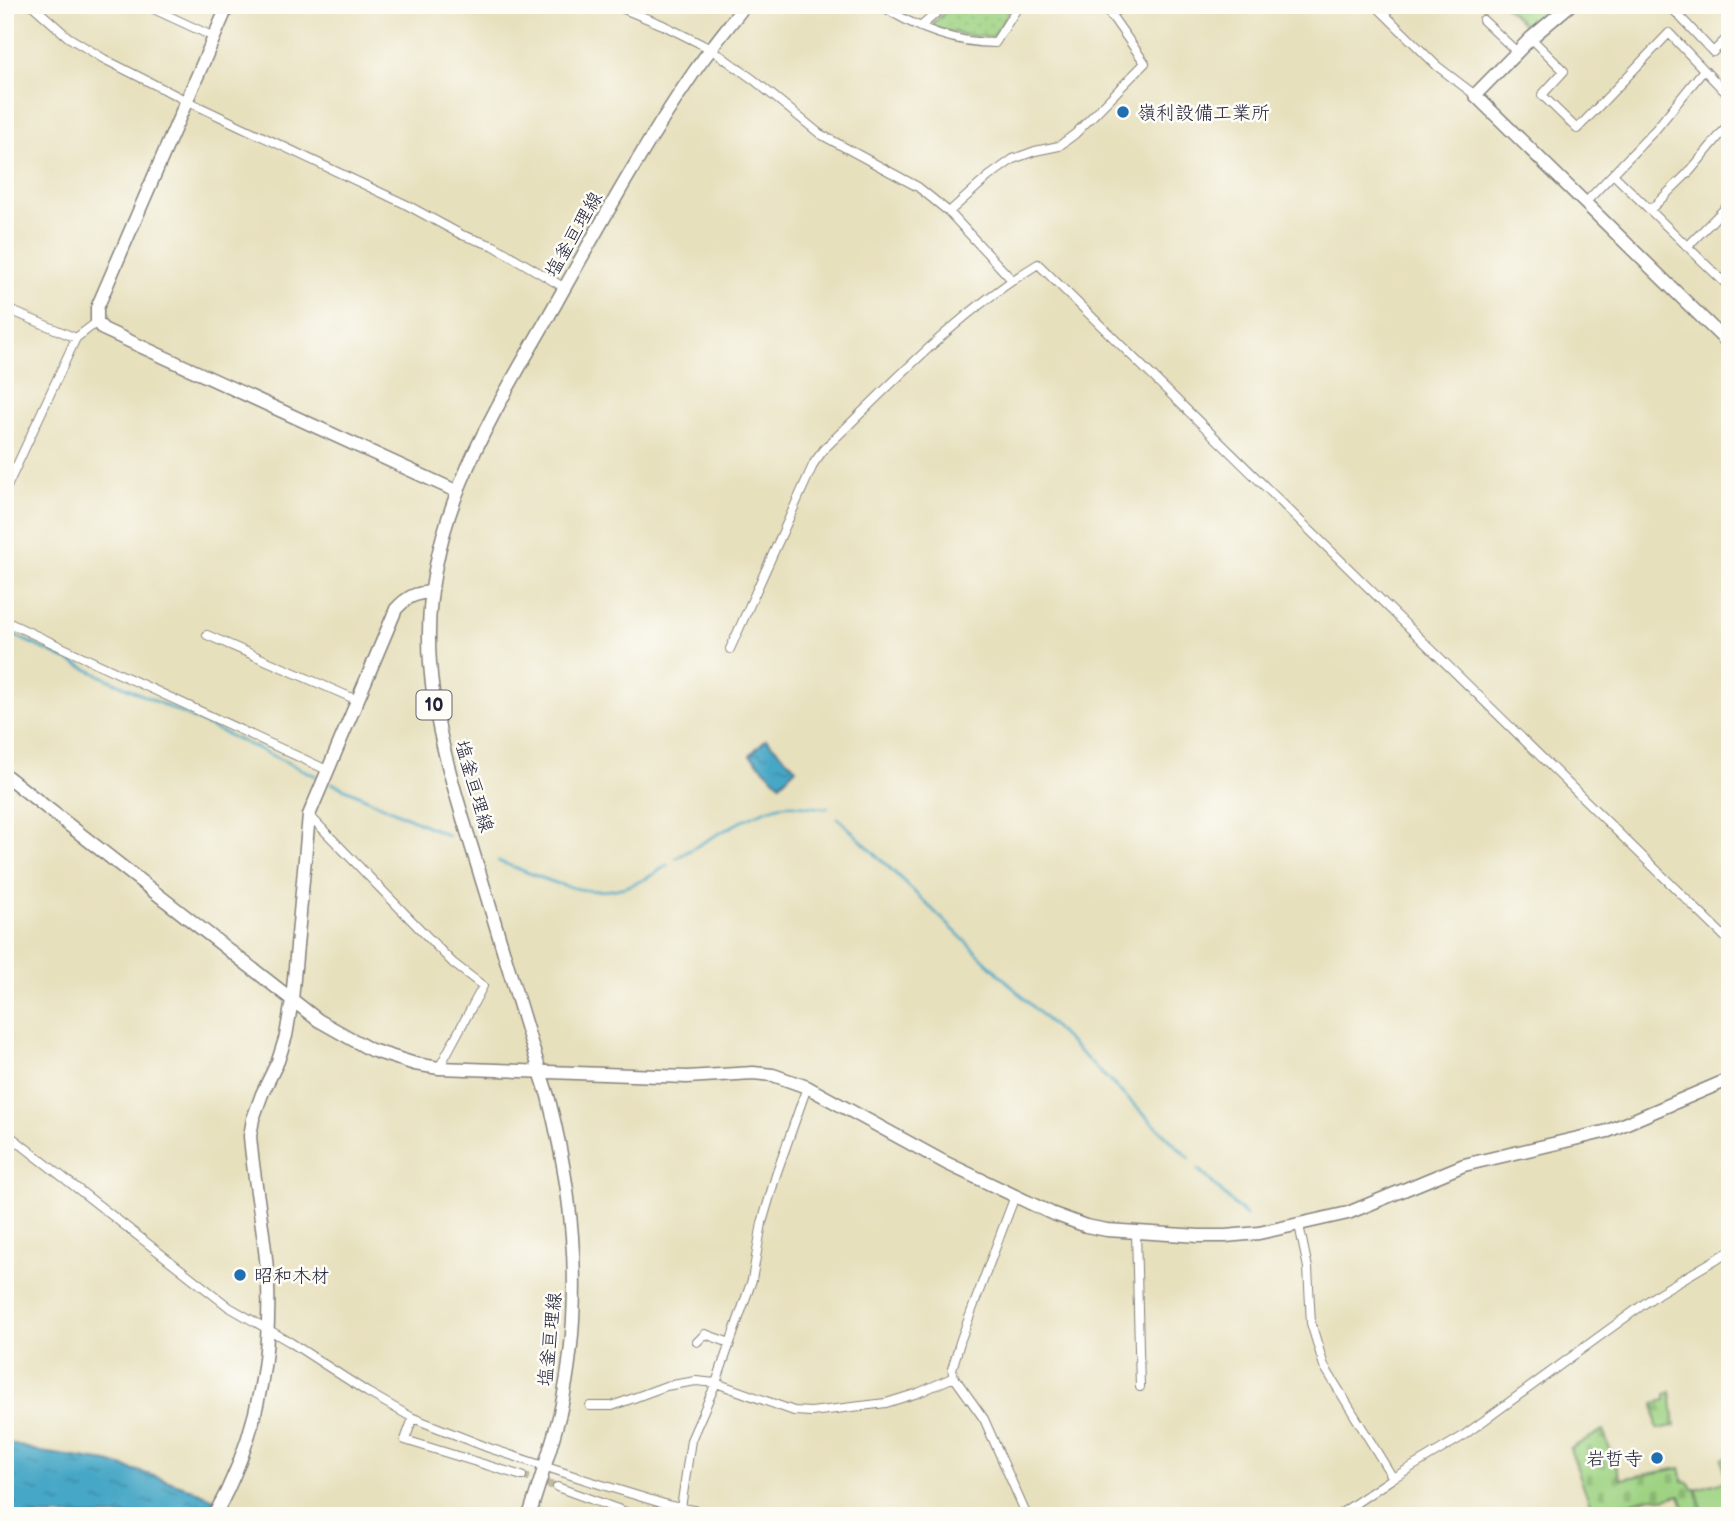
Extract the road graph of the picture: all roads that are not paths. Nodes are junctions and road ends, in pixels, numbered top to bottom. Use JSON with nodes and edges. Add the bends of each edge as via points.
{"nodes":[{"id":1,"x":32,"y":5,"type":"edge"},
{"id":2,"x":145,"y":5,"type":"edge"},
{"id":3,"x":228,"y":5,"type":"edge"},
{"id":4,"x":614,"y":5,"type":"edge"},
{"id":5,"x":745,"y":5,"type":"edge"},
{"id":6,"x":880,"y":5,"type":"edge"},
{"id":7,"x":946,"y":5,"type":"edge"},
{"id":8,"x":1018,"y":5,"type":"edge"},
{"id":9,"x":1104,"y":5,"type":"edge"},
{"id":10,"x":1122,"y":5,"type":"edge"},
{"id":11,"x":1375,"y":5,"type":"edge"},
{"id":12,"x":1570,"y":5,"type":"edge"},
{"id":13,"x":1669,"y":5,"type":"edge"},
{"id":14,"x":1111,"y":16,"type":"junction"},
{"id":15,"x":1483,"y":20,"type":"dead end"},
{"id":16,"x":920,"y":27,"type":"junction"},
{"id":17,"x":1730,"y":34,"type":"edge"},
{"id":18,"x":214,"y":37,"type":"junction"},
{"id":19,"x":1531,"y":38,"type":"junction"},
{"id":20,"x":711,"y":49,"type":"junction"},
{"id":21,"x":1517,"y":52,"type":"junction"},
{"id":22,"x":1703,"y":71,"type":"junction"},
{"id":23,"x":1475,"y":95,"type":"junction"},
{"id":24,"x":1730,"y":97,"type":"edge"},
{"id":25,"x":186,"y":100,"type":"junction"},
{"id":26,"x":1730,"y":123,"type":"edge"},
{"id":27,"x":1613,"y":174,"type":"junction"},
{"id":28,"x":1585,"y":203,"type":"junction"},
{"id":29,"x":1730,"y":203,"type":"edge"},
{"id":30,"x":1650,"y":211,"type":"junction"},
{"id":31,"x":949,"y":212,"type":"junction"},
{"id":32,"x":1687,"y":247,"type":"junction"},
{"id":33,"x":1012,"y":280,"type":"junction"},
{"id":34,"x":1728,"y":284,"type":"edge"},
{"id":35,"x":565,"y":288,"type":"junction"},
{"id":36,"x":5,"y":308,"type":"edge"},
{"id":37,"x":97,"y":322,"type":"junction"},
{"id":38,"x":76,"y":338,"type":"junction"},
{"id":39,"x":1730,"y":345,"type":"edge"},
{"id":40,"x":5,"y":491,"type":"edge"},
{"id":41,"x":456,"y":491,"type":"junction"},
{"id":42,"x":431,"y":592,"type":"junction"},
{"id":43,"x":5,"y":621,"type":"edge"},
{"id":44,"x":208,"y":635,"type":"dead end"},
{"id":45,"x":730,"y":649,"type":"dead end"},
{"id":46,"x":357,"y":700,"type":"junction"},
{"id":47,"x":327,"y":770,"type":"junction"},
{"id":48,"x":5,"y":775,"type":"edge"},
{"id":49,"x":309,"y":815,"type":"junction"},
{"id":50,"x":1730,"y":942,"type":"edge"},
{"id":51,"x":292,"y":1000,"type":"junction"},
{"id":52,"x":439,"y":1068,"type":"junction"},
{"id":53,"x":541,"y":1074,"type":"junction"},
{"id":54,"x":1730,"y":1079,"type":"edge"},
{"id":55,"x":807,"y":1087,"type":"junction"},
{"id":56,"x":5,"y":1132,"type":"edge"},
{"id":57,"x":1015,"y":1196,"type":"junction"},
{"id":58,"x":1299,"y":1225,"type":"junction"},
{"id":59,"x":1136,"y":1232,"type":"junction"},
{"id":60,"x":1730,"y":1251,"type":"edge"},
{"id":61,"x":267,"y":1328,"type":"junction"},
{"id":62,"x":697,"y":1342,"type":"dead end"},
{"id":63,"x":730,"y":1343,"type":"junction"},
{"id":64,"x":954,"y":1377,"type":"junction"},
{"id":65,"x":716,"y":1383,"type":"junction"},
{"id":66,"x":1140,"y":1387,"type":"dead end"},
{"id":67,"x":590,"y":1406,"type":"dead end"},
{"id":68,"x":412,"y":1418,"type":"junction"},
{"id":69,"x":545,"y":1466,"type":"junction"},
{"id":70,"x":522,"y":1476,"type":"tunnel mouth"},
{"id":71,"x":1393,"y":1478,"type":"junction"},
{"id":72,"x":557,"y":1487,"type":"tunnel mouth"},
{"id":73,"x":671,"y":1506,"type":"junction"},
{"id":74,"x":681,"y":1508,"type":"junction"},
{"id":75,"x":214,"y":1516,"type":"edge"},
{"id":76,"x":528,"y":1516,"type":"edge"},
{"id":77,"x":637,"y":1516,"type":"edge"},
{"id":78,"x":667,"y":1516,"type":"edge"},
{"id":79,"x":727,"y":1516,"type":"edge"},
{"id":80,"x":1027,"y":1516,"type":"edge"},
{"id":81,"x":1337,"y":1516,"type":"edge"}],
"edges":[{"from":1,"to":25,"type":"street","via":[[68,37]]},
{"from":2,"to":18,"type":"street"},
{"from":3,"to":18,"type":"street"},
{"from":4,"to":20,"type":"street"},
{"from":5,"to":20,"type":"street","name":"塩釜亘理線","number":"10"},
{"from":6,"to":16,"type":"street"},
{"from":7,"to":16,"type":"street"},
{"from":8,"to":16,"type":"street","via":[[995,43]]},
{"from":9,"to":14,"type":"street"},
{"from":10,"to":14,"type":"street"},
{"from":11,"to":23,"type":"street","via":[[1437,66]]},
{"from":12,"to":19,"type":"street"},
{"from":13,"to":17,"type":"street","via":[[1713,52]]},
{"from":14,"to":31,"type":"street","via":[[1146,63],[1075,134],[1059,146],[1013,159]]},
{"from":15,"to":21,"type":"street"},
{"from":18,"to":25,"type":"street"},
{"from":19,"to":21,"type":"street"},
{"from":19,"to":22,"type":"street","via":[[1564,71],[1542,95],[1577,129],[1669,33]]},
{"from":20,"to":31,"type":"street","via":[[820,134],[898,173]]},
{"from":20,"to":35,"type":"street","name":"塩釜亘理線","number":"10","via":[[632,169]]},
{"from":21,"to":23,"type":"street"},
{"from":22,"to":24,"type":"street"},
{"from":22,"to":27,"type":"street"},
{"from":23,"to":28,"type":"street"},
{"from":25,"to":35,"type":"street","via":[[461,235],[494,246]]},
{"from":25,"to":37,"type":"street","via":[[97,308]]},
{"from":26,"to":30,"type":"street"},
{"from":27,"to":28,"type":"street"},
{"from":27,"to":30,"type":"street"},
{"from":28,"to":39,"type":"street"},
{"from":29,"to":32,"type":"street"},
{"from":30,"to":32,"type":"street"},
{"from":31,"to":33,"type":"street"},
{"from":32,"to":34,"type":"street"},
{"from":33,"to":45,"type":"street","via":[[944,333],[824,449]]},
{"from":33,"to":50,"type":"street","via":[[1038,264]]},
{"from":35,"to":41,"type":"street","name":"塩釜亘理線","number":"10"},
{"from":36,"to":38,"type":"street"},
{"from":37,"to":38,"type":"street"},
{"from":37,"to":41,"type":"street","via":[[103,329]]},
{"from":38,"to":40,"type":"street"},
{"from":41,"to":42,"type":"street","name":"塩釜亘理線","number":"10"},
{"from":42,"to":46,"type":"street","via":[[406,598],[396,609]]},
{"from":42,"to":53,"type":"street","name":"塩釜亘理線","number":"10","via":[[430,675],[438,725]]},
{"from":43,"to":47,"type":"street"},
{"from":44,"to":46,"type":"street"},
{"from":46,"to":47,"type":"street"},
{"from":47,"to":49,"type":"street"},
{"from":48,"to":51,"type":"street"},
{"from":49,"to":51,"type":"street"},
{"from":49,"to":52,"type":"street","via":[[453,963],[483,986]]},
{"from":51,"to":52,"type":"street","via":[[371,1050]]},
{"from":51,"to":61,"type":"street","via":[[286,1036],[250,1136],[268,1285]]},
{"from":52,"to":53,"type":"street"},
{"from":53,"to":55,"type":"street","via":[[687,1077],[763,1073]]},
{"from":53,"to":69,"type":"street","name":"塩釜亘理線","number":"10","via":[[566,1176],[575,1284],[560,1412]]},
{"from":54,"to":58,"type":"street","via":[[1608,1131],[1464,1165],[1348,1213]]},
{"from":55,"to":57,"type":"street"},
{"from":55,"to":63,"type":"street","via":[[776,1175],[752,1280]]},
{"from":56,"to":61,"type":"street","via":[[229,1307]]},
{"from":57,"to":59,"type":"street","via":[[1068,1221]]},
{"from":57,"to":64,"type":"street","via":[[961,1339]]},
{"from":58,"to":59,"type":"street","via":[[1225,1236]]},
{"from":58,"to":71,"type":"street","via":[[1308,1268],[1311,1323],[1324,1366]]},
{"from":59,"to":66,"type":"street"},
{"from":60,"to":71,"type":"street","via":[[1659,1293],[1460,1438]]},
{"from":61,"to":68,"type":"street"},
{"from":61,"to":75,"type":"street","via":[[252,1431]]},
{"from":62,"to":63,"type":"street","via":[[705,1334]]},
{"from":63,"to":65,"type":"street"},
{"from":64,"to":65,"type":"street","via":[[886,1403],[811,1412],[794,1411]]},
{"from":64,"to":80,"type":"street","via":[[984,1419]]},
{"from":65,"to":67,"type":"street","via":[[678,1384],[612,1406]]},
{"from":65,"to":74,"type":"street","via":[[691,1440]]},
{"from":68,"to":69,"type":"street"},
{"from":68,"to":70,"type":"street","via":[[405,1440]]},
{"from":69,"to":73,"type":"street"},
{"from":69,"to":76,"type":"street","name":"塩釜亘理線","number":"10"},
{"from":71,"to":81,"type":"street"},
{"from":72,"to":77,"type":"street"},
{"from":73,"to":74,"type":"street"},
{"from":73,"to":78,"type":"street"},
{"from":74,"to":79,"type":"street"}]}
